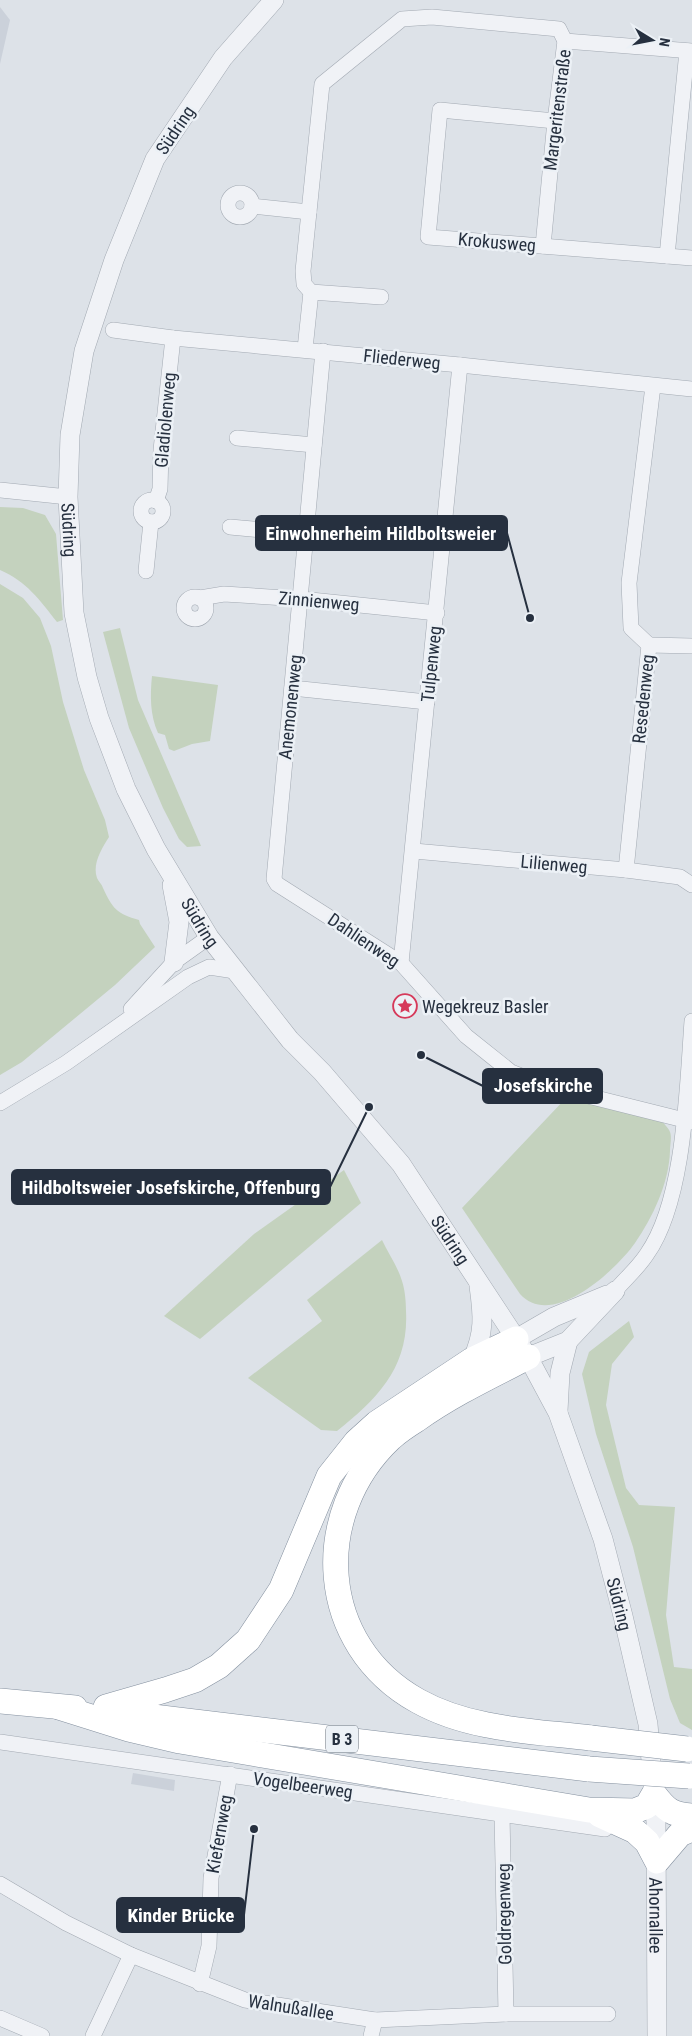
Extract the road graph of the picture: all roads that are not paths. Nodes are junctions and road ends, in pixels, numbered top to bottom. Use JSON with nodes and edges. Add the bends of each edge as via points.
{"nodes":[{"id":1,"x":274,"y":0,"type":"edge"},
{"id":2,"x":565,"y":41,"type":"junction"},
{"id":3,"x":690,"y":51,"type":"edge"},
{"id":4,"x":555,"y":121,"type":"junction"},
{"id":5,"x":252,"y":206,"type":"dead end"},
{"id":6,"x":309,"y":212,"type":"junction"},
{"id":7,"x":543,"y":246,"type":"junction"},
{"id":8,"x":667,"y":256,"type":"junction"},
{"id":9,"x":692,"y":258,"type":"edge"},
{"id":10,"x":311,"y":292,"type":"junction"},
{"id":11,"x":381,"y":297,"type":"dead end"},
{"id":12,"x":113,"y":330,"type":"dead end"},
{"id":13,"x":173,"y":338,"type":"junction"},
{"id":14,"x":305,"y":350,"type":"junction"},
{"id":15,"x":323,"y":351,"type":"junction"},
{"id":16,"x":460,"y":364,"type":"junction"},
{"id":17,"x":653,"y":386,"type":"junction"},
{"id":18,"x":692,"y":389,"type":"edge"},
{"id":19,"x":237,"y":438,"type":"dead end"},
{"id":20,"x":314,"y":445,"type":"junction"},
{"id":21,"x":0,"y":490,"type":"edge"},
{"id":22,"x":68,"y":497,"type":"junction"},
{"id":23,"x":230,"y":527,"type":"dead end"},
{"id":24,"x":307,"y":534,"type":"junction"},
{"id":25,"x":146,"y":571,"type":"dead end"},
{"id":26,"x":200,"y":598,"type":"dead end"},
{"id":27,"x":301,"y":599,"type":"junction"},
{"id":28,"x":437,"y":613,"type":"junction"},
{"id":29,"x":648,"y":645,"type":"junction"},
{"id":30,"x":692,"y":646,"type":"edge"},
{"id":31,"x":292,"y":688,"type":"junction"},
{"id":32,"x":427,"y":702,"type":"junction"},
{"id":33,"x":414,"y":851,"type":"junction"},
{"id":34,"x":626,"y":870,"type":"junction"},
{"id":35,"x":169,"y":871,"type":"junction"},
{"id":36,"x":274,"y":879,"type":"joint"},
{"id":37,"x":692,"y":885,"type":"edge"},
{"id":38,"x":209,"y":937,"type":"junction"},
{"id":39,"x":174,"y":962,"type":"junction"},
{"id":40,"x":401,"y":963,"type":"junction"},
{"id":41,"x":235,"y":972,"type":"junction"},
{"id":42,"x":692,"y":1021,"type":"edge"},
{"id":43,"x":112,"y":1029,"type":"junction"},
{"id":44,"x":0,"y":1103,"type":"edge"},
{"id":45,"x":688,"y":1121,"type":"edge"},
{"id":46,"x":477,"y":1278,"type":"junction"},
{"id":47,"x":615,"y":1291,"type":"junction"},
{"id":48,"x":568,"y":1341,"type":"junction"},
{"id":49,"x":522,"y":1348,"type":"junction"},
{"id":50,"x":472,"y":1360,"type":"junction"},
{"id":51,"x":558,"y":1412,"type":"junction"},
{"id":52,"x":0,"y":1701,"type":"edge"},
{"id":53,"x":59,"y":1707,"type":"junction"},
{"id":54,"x":96,"y":1710,"type":"junction"},
{"id":55,"x":0,"y":1742,"type":"edge"},
{"id":56,"x":690,"y":1750,"type":"edge"},
{"id":57,"x":230,"y":1774,"type":"junction"},
{"id":58,"x":690,"y":1776,"type":"edge"},
{"id":59,"x":654,"y":1794,"type":"junction"},
{"id":60,"x":589,"y":1810,"type":"junction"},
{"id":61,"x":502,"y":1814,"type":"junction"},
{"id":62,"x":692,"y":1816,"type":"edge"},
{"id":63,"x":692,"y":1829,"type":"edge"},
{"id":64,"x":605,"y":1830,"type":"dead end"},
{"id":65,"x":657,"y":1861,"type":"junction"},
{"id":66,"x":0,"y":1884,"type":"edge"},
{"id":67,"x":131,"y":1955,"type":"junction"},
{"id":68,"x":200,"y":1984,"type":"junction"},
{"id":69,"x":506,"y":2014,"type":"junction"},
{"id":70,"x":608,"y":2014,"type":"dead end"},
{"id":71,"x":0,"y":2018,"type":"edge"},
{"id":72,"x":374,"y":2020,"type":"junction"},
{"id":73,"x":42,"y":2036,"type":"edge"},
{"id":74,"x":93,"y":2036,"type":"edge"},
{"id":75,"x":371,"y":2036,"type":"edge"},
{"id":76,"x":656,"y":2036,"type":"edge"}],
"edges":[{"from":1,"to":22,"type":"street","name":"Südring","via":[[223,58],[155,159],[114,260],[84,351],[70,435]]},
{"from":2,"to":3,"type":"street","name":"Margeritenstraße"},
{"from":2,"to":4,"type":"street","name":"Margeritenstraße"},
{"from":2,"to":6,"type":"street","via":[[559,29],[432,17],[402,19],[322,84]]},
{"from":3,"to":8,"type":"street"},
{"from":4,"to":7,"type":"street","name":"Margeritenstraße"},
{"from":4,"to":7,"type":"street","name":"Krokusweg","via":[[440,110],[428,236]]},
{"from":5,"to":6,"type":"street"},
{"from":6,"to":10,"type":"street","via":[[304,284]]},
{"from":7,"to":8,"type":"street","name":"Krokusweg"},
{"from":8,"to":9,"type":"street","name":"Krokusweg"},
{"from":10,"to":11,"type":"street"},
{"from":10,"to":14,"type":"street"},
{"from":12,"to":13,"type":"street","name":"Fliederweg"},
{"from":13,"to":14,"type":"street","name":"Fliederweg"},
{"from":13,"to":25,"type":"street","name":"Gladiolenweg","via":[[160,489],[156,502],[162,507],[162,514],[151,522]]},
{"from":14,"to":15,"type":"street","name":"Fliederweg"},
{"from":15,"to":16,"type":"street","name":"Fliederweg"},
{"from":15,"to":20,"type":"street","name":"Anemonenweg"},
{"from":16,"to":17,"type":"street","name":"Fliederweg"},
{"from":16,"to":28,"type":"street","name":"Tulpenweg"},
{"from":17,"to":18,"type":"street","name":"Fliederweg"},
{"from":17,"to":29,"type":"street","name":"Resedenweg","via":[[629,583],[631,628]]},
{"from":19,"to":20,"type":"street"},
{"from":20,"to":24,"type":"street","name":"Anemonenweg"},
{"from":21,"to":22,"type":"street"},
{"from":22,"to":35,"type":"street","name":"Südring","via":[[74,613],[87,677],[126,789]]},
{"from":23,"to":24,"type":"street"},
{"from":24,"to":27,"type":"street","name":"Anemonenweg"},
{"from":26,"to":27,"type":"street","name":"Zinnienweg","via":[[224,594]]},
{"from":27,"to":28,"type":"street","name":"Zinnienweg"},
{"from":27,"to":31,"type":"street","name":"Anemonenweg"},
{"from":28,"to":32,"type":"street","name":"Tulpenweg"},
{"from":29,"to":30,"type":"street"},
{"from":29,"to":34,"type":"street","name":"Resedenweg"},
{"from":31,"to":32,"type":"street"},
{"from":31,"to":36,"type":"street","name":"Anemonenweg"},
{"from":32,"to":33,"type":"street","name":"Tulpenweg"},
{"from":33,"to":34,"type":"street","name":"Lilienweg"},
{"from":33,"to":40,"type":"street","name":"Tulpenweg"},
{"from":34,"to":37,"type":"street","name":"Lilienweg","via":[[680,877]]},
{"from":35,"to":38,"type":"street","name":"Südring"},
{"from":35,"to":39,"type":"street","via":[[179,922]]},
{"from":36,"to":40,"type":"street","name":"Dahlienweg","via":[[277,884]]},
{"from":38,"to":39,"type":"street"},
{"from":38,"to":41,"type":"street","name":"Südring"},
{"from":39,"to":43,"type":"street"},
{"from":40,"to":45,"type":"street","name":"Dahlienweg","via":[[466,1036],[511,1072],[544,1084]]},
{"from":41,"to":43,"type":"street","via":[[209,967]]},
{"from":41,"to":46,"type":"street","name":"Südring","via":[[290,1040],[401,1164]]},
{"from":42,"to":45,"type":"street"},
{"from":43,"to":44,"type":"street","via":[[66,1063]]},
{"from":45,"to":47,"type":"street","via":[[665,1220],[648,1254]]},
{"from":46,"to":49,"type":"street","name":"Südring"},
{"from":46,"to":50,"type":"street","via":[[483,1316],[480,1343]]},
{"from":47,"to":48,"type":"street"},
{"from":47,"to":49,"type":"street","via":[[554,1317]]},
{"from":48,"to":49,"type":"street"},
{"from":48,"to":51,"type":"street","via":[[560,1373]]},
{"from":49,"to":50,"type":"highway"},
{"from":49,"to":51,"type":"street","name":"Südring"},
{"from":49,"to":56,"type":"highway","bridge":true,"via":[[392,1436],[355,1483],[338,1533],[335,1561],[337,1590],[351,1632],[371,1661],[395,1685],[418,1701],[454,1716],[500,1727]]},
{"from":50,"to":54,"type":"highway","via":[[377,1423],[356,1442],[329,1476],[280,1590],[248,1640],[219,1666],[195,1680]]},
{"from":51,"to":59,"type":"street","name":"Südring","via":[[603,1539],[623,1616],[648,1724]]},
{"from":52,"to":53,"type":"highway","number":"B 3"},
{"from":53,"to":54,"type":"highway","number":"B 3"},
{"from":53,"to":60,"type":"highway","via":[[180,1741]]},
{"from":54,"to":58,"type":"highway","number":"B 3","bridge":true,"via":[[589,1769]]},
{"from":55,"to":57,"type":"street","name":"Vogelbeerweg"},
{"from":57,"to":61,"type":"street","name":"Vogelbeerweg"},
{"from":57,"to":68,"type":"street","name":"Kiefernweg","via":[[211,1878],[209,1946]]},
{"from":59,"to":60,"type":"highway","via":[[648,1806],[635,1811]]},
{"from":59,"to":62,"type":"highway","via":[[664,1808],[678,1815]]},
{"from":59,"to":65,"type":"street","name":"Ahornallee"},
{"from":60,"to":65,"type":"highway","via":[[636,1831],[647,1842]]},
{"from":61,"to":64,"type":"street","name":"Vogelbeerweg"},
{"from":61,"to":69,"type":"street","name":"Goldregenweg"},
{"from":63,"to":65,"type":"highway","via":[[680,1834]]},
{"from":65,"to":76,"type":"street","name":"Ahornallee"},
{"from":66,"to":67,"type":"street","name":"Walnußallee","via":[[66,1923]]},
{"from":67,"to":68,"type":"street","name":"Walnußallee"},
{"from":67,"to":74,"type":"street"},
{"from":68,"to":72,"type":"street","name":"Walnußallee","via":[[245,2000]]},
{"from":69,"to":70,"type":"street","name":"Walnußallee"},
{"from":69,"to":72,"type":"street","name":"Walnußallee"},
{"from":71,"to":73,"type":"street"},
{"from":72,"to":75,"type":"street"}]}
